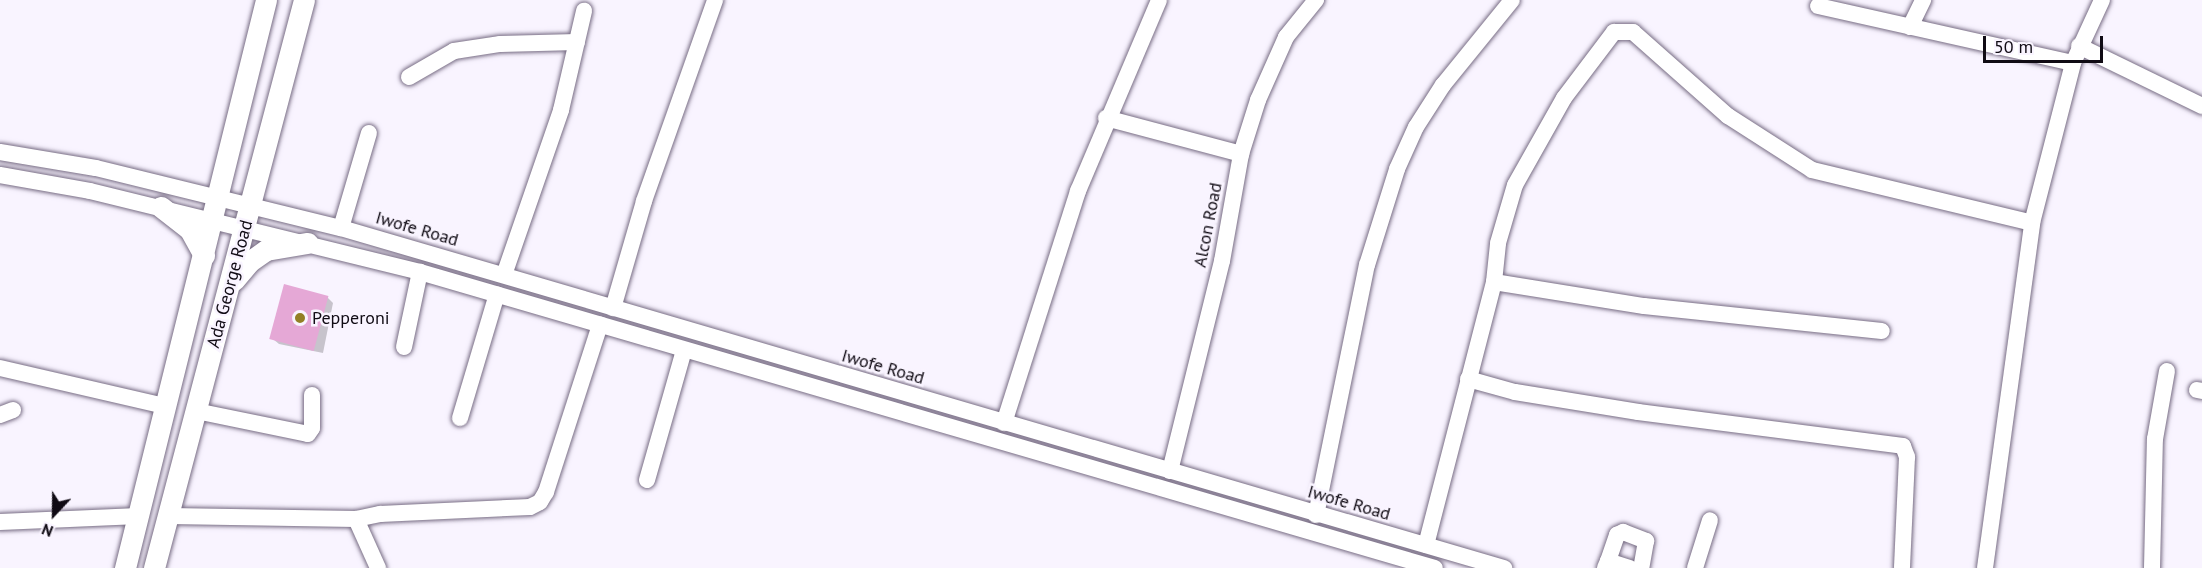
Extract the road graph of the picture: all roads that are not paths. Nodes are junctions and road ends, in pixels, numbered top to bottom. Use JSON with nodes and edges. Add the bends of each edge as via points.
{"nodes":[{"id":1,"x":266,"y":0,"type":"edge"},
{"id":2,"x":303,"y":0,"type":"edge"},
{"id":3,"x":715,"y":0,"type":"edge"},
{"id":4,"x":1159,"y":0,"type":"edge"},
{"id":5,"x":1316,"y":0,"type":"edge"},
{"id":6,"x":1512,"y":0,"type":"edge"},
{"id":7,"x":1923,"y":0,"type":"edge"},
{"id":8,"x":2102,"y":0,"type":"edge"},
{"id":9,"x":1818,"y":6,"type":"dead end"},
{"id":10,"x":584,"y":11,"type":"dead end"},
{"id":11,"x":1910,"y":27,"type":"junction"},
{"id":12,"x":577,"y":42,"type":"junction"},
{"id":13,"x":2079,"y":46,"type":"junction"},
{"id":14,"x":2073,"y":63,"type":"junction"},
{"id":15,"x":409,"y":77,"type":"dead end"},
{"id":16,"x":2202,"y":106,"type":"edge"},
{"id":17,"x":1107,"y":118,"type":"junction"},
{"id":18,"x":369,"y":133,"type":"dead end"},
{"id":19,"x":0,"y":152,"type":"edge"},
{"id":20,"x":1241,"y":154,"type":"junction"},
{"id":21,"x":0,"y":175,"type":"edge"},
{"id":22,"x":219,"y":196,"type":"junction"},
{"id":23,"x":252,"y":204,"type":"junction"},
{"id":24,"x":161,"y":207,"type":"junction"},
{"id":25,"x":214,"y":220,"type":"junction"},
{"id":26,"x":2032,"y":223,"type":"junction"},
{"id":27,"x":245,"y":228,"type":"junction"},
{"id":28,"x":341,"y":228,"type":"junction"},
{"id":29,"x":308,"y":243,"type":"junction"},
{"id":30,"x":204,"y":255,"type":"junction"},
{"id":31,"x":420,"y":272,"type":"junction"},
{"id":32,"x":504,"y":275,"type":"junction"},
{"id":33,"x":1494,"y":282,"type":"junction"},
{"id":34,"x":230,"y":286,"type":"junction"},
{"id":35,"x":497,"y":294,"type":"junction"},
{"id":36,"x":614,"y":308,"type":"junction"},
{"id":37,"x":600,"y":325,"type":"junction"},
{"id":38,"x":1882,"y":331,"type":"dead end"},
{"id":39,"x":404,"y":347,"type":"dead end"},
{"id":40,"x":684,"y":350,"type":"junction"},
{"id":41,"x":0,"y":368,"type":"edge"},
{"id":42,"x":2167,"y":371,"type":"dead end"},
{"id":43,"x":1468,"y":379,"type":"junction"},
{"id":44,"x":312,"y":395,"type":"dead end"},
{"id":45,"x":165,"y":406,"type":"junction"},
{"id":46,"x":196,"y":411,"type":"junction"},
{"id":47,"x":460,"y":418,"type":"dead end"},
{"id":48,"x":1004,"y":423,"type":"junction"},
{"id":49,"x":1170,"y":471,"type":"junction"},
{"id":50,"x":647,"y":480,"type":"dead end"},
{"id":51,"x":1316,"y":515,"type":"junction"},
{"id":52,"x":139,"y":516,"type":"junction"},
{"id":53,"x":170,"y":516,"type":"junction"},
{"id":54,"x":356,"y":519,"type":"junction"},
{"id":55,"x":1710,"y":520,"type":"dead end"},
{"id":56,"x":0,"y":522,"type":"edge"},
{"id":57,"x":1426,"y":545,"type":"junction"},
{"id":58,"x":1606,"y":565,"type":"edge"},
{"id":59,"x":125,"y":568,"type":"edge"},
{"id":60,"x":154,"y":568,"type":"edge"},
{"id":61,"x":378,"y":568,"type":"edge"},
{"id":62,"x":1435,"y":568,"type":"edge"},
{"id":63,"x":1504,"y":568,"type":"edge"},
{"id":64,"x":1630,"y":568,"type":"edge"},
{"id":65,"x":1641,"y":568,"type":"edge"},
{"id":66,"x":1695,"y":568,"type":"edge"},
{"id":67,"x":1902,"y":568,"type":"edge"},
{"id":68,"x":1985,"y":568,"type":"edge"},
{"id":69,"x":2152,"y":568,"type":"edge"}],
"edges":[{"from":1,"to":22,"type":"main road","name":"Ada George Road"},
{"from":2,"to":23,"type":"main road","name":"Ada George Road"},
{"from":3,"to":36,"type":"street","via":[[644,201]]},
{"from":4,"to":17,"type":"street"},
{"from":5,"to":20,"type":"street","name":"Alcon Road","via":[[1286,37],[1258,100]]},
{"from":6,"to":51,"type":"street","via":[[1443,85],[1416,127],[1397,169],[1367,265]]},
{"from":7,"to":11,"type":"street"},
{"from":8,"to":13,"type":"street"},
{"from":9,"to":11,"type":"street"},
{"from":10,"to":12,"type":"street"},
{"from":11,"to":14,"type":"street"},
{"from":12,"to":15,"type":"street","via":[[500,44],[454,51]]},
{"from":12,"to":32,"type":"street","via":[[561,110]]},
{"from":13,"to":14,"type":"street"},
{"from":13,"to":16,"type":"street"},
{"from":14,"to":26,"type":"street"},
{"from":17,"to":20,"type":"street"},
{"from":17,"to":48,"type":"street","via":[[1052,265]]},
{"from":18,"to":28,"type":"street"},
{"from":19,"to":22,"type":"street","name":"Iwofe Road","via":[[96,168]]},
{"from":20,"to":49,"type":"street","name":"Alcon Road","via":[[1222,261]]},
{"from":21,"to":24,"type":"street"},
{"from":22,"to":23,"type":"street","name":"Iwofe Road"},
{"from":22,"to":25,"type":"main road","name":"Ada George Road"},
{"from":23,"to":27,"type":"main road","name":"Ada George Road"},
{"from":23,"to":28,"type":"street","name":"Iwofe Road"},
{"from":24,"to":25,"type":"street"},
{"from":24,"to":30,"type":"main road","via":[[190,230]]},
{"from":25,"to":27,"type":"street"},
{"from":25,"to":30,"type":"main road","name":"Ada George Road"},
{"from":26,"to":33,"type":"street","via":[[1812,170],[1728,116],[1625,29],[1614,32],[1590,58],[1525,166],[1505,216]]},
{"from":26,"to":68,"type":"street"},
{"from":27,"to":29,"type":"street"},
{"from":27,"to":34,"type":"main road","name":"Ada George Road"},
{"from":28,"to":32,"type":"street","name":"Iwofe Road"},
{"from":29,"to":31,"type":"street"},
{"from":29,"to":34,"type":"main road","via":[[266,250],[249,262]]},
{"from":30,"to":45,"type":"main road","name":"Ada George Road"},
{"from":31,"to":35,"type":"street"},
{"from":31,"to":39,"type":"street"},
{"from":32,"to":36,"type":"street","name":"Iwofe Road"},
{"from":33,"to":38,"type":"street","via":[[1644,306]]},
{"from":33,"to":43,"type":"street"},
{"from":34,"to":46,"type":"main road","name":"Ada George Road"},
{"from":35,"to":37,"type":"street"},
{"from":35,"to":47,"type":"street"},
{"from":36,"to":48,"type":"street","name":"Iwofe Road"},
{"from":37,"to":40,"type":"street"},
{"from":37,"to":54,"type":"street","via":[[540,502],[518,510],[380,514]]},
{"from":40,"to":50,"type":"street"},
{"from":40,"to":62,"type":"street"},
{"from":41,"to":45,"type":"street"},
{"from":42,"to":69,"type":"street","via":[[2155,439]]},
{"from":43,"to":57,"type":"street"},
{"from":43,"to":67,"type":"street","via":[[1515,392],[1638,412],[1903,446],[1907,457]]},
{"from":44,"to":46,"type":"street","via":[[312,428],[308,434]]},
{"from":45,"to":52,"type":"main road","name":"Ada George Road"},
{"from":46,"to":53,"type":"main road","name":"Ada George Road"},
{"from":48,"to":49,"type":"street","name":"Iwofe Road"},
{"from":49,"to":51,"type":"street","name":"Iwofe Road"},
{"from":51,"to":57,"type":"street","name":"Iwofe Road"},
{"from":52,"to":56,"type":"street"},
{"from":52,"to":59,"type":"main road","name":"Ada George Road"},
{"from":53,"to":54,"type":"street"},
{"from":53,"to":60,"type":"main road","name":"Ada George Road"},
{"from":54,"to":61,"type":"street"},
{"from":55,"to":66,"type":"street"},
{"from":57,"to":63,"type":"street","name":"Iwofe Road"},
{"from":58,"to":64,"type":"street"},
{"from":58,"to":65,"type":"street","via":[[1617,535],[1623,531],[1646,541]]}]}
